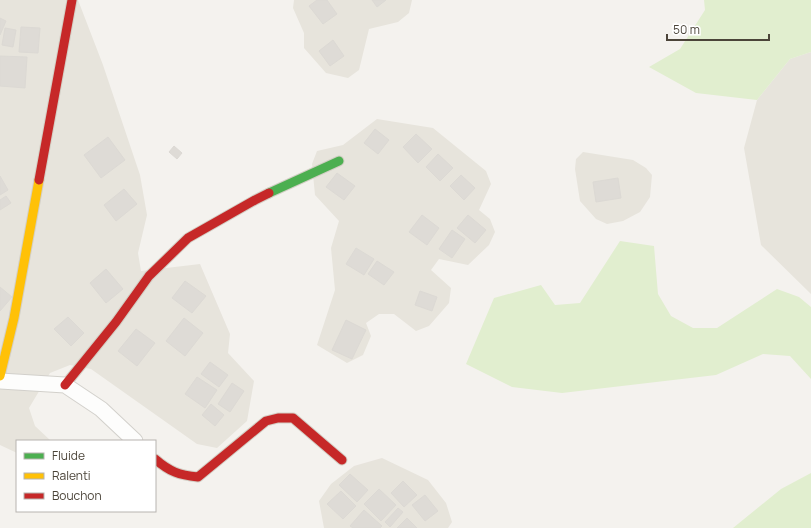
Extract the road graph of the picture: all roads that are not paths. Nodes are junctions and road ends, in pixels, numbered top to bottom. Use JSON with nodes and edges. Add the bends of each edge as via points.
{"nodes":[{"id":1,"x":72,"y":0,"type":"edge"},
{"id":2,"x":339,"y":161,"type":"dead end"},
{"id":3,"x":0,"y":376,"type":"edge"},
{"id":4,"x":0,"y":381,"type":"edge"},
{"id":5,"x":65,"y":385,"type":"junction"},
{"id":6,"x":135,"y":440,"type":"edge"},
{"id":7,"x":156,"y":460,"type":"edge"},
{"id":8,"x":342,"y":460,"type":"dead end"}],
"edges":[{"from":1,"to":3,"type":"street","via":[[14,318]]},
{"from":2,"to":5,"type":"street","via":[[255,200],[188,238],[149,276]]},
{"from":4,"to":5,"type":"street"},
{"from":5,"to":6,"type":"street","via":[[101,409]]},
{"from":7,"to":8,"type":"street","via":[[167,470],[180,476],[198,477],[266,421],[293,418]]}]}
